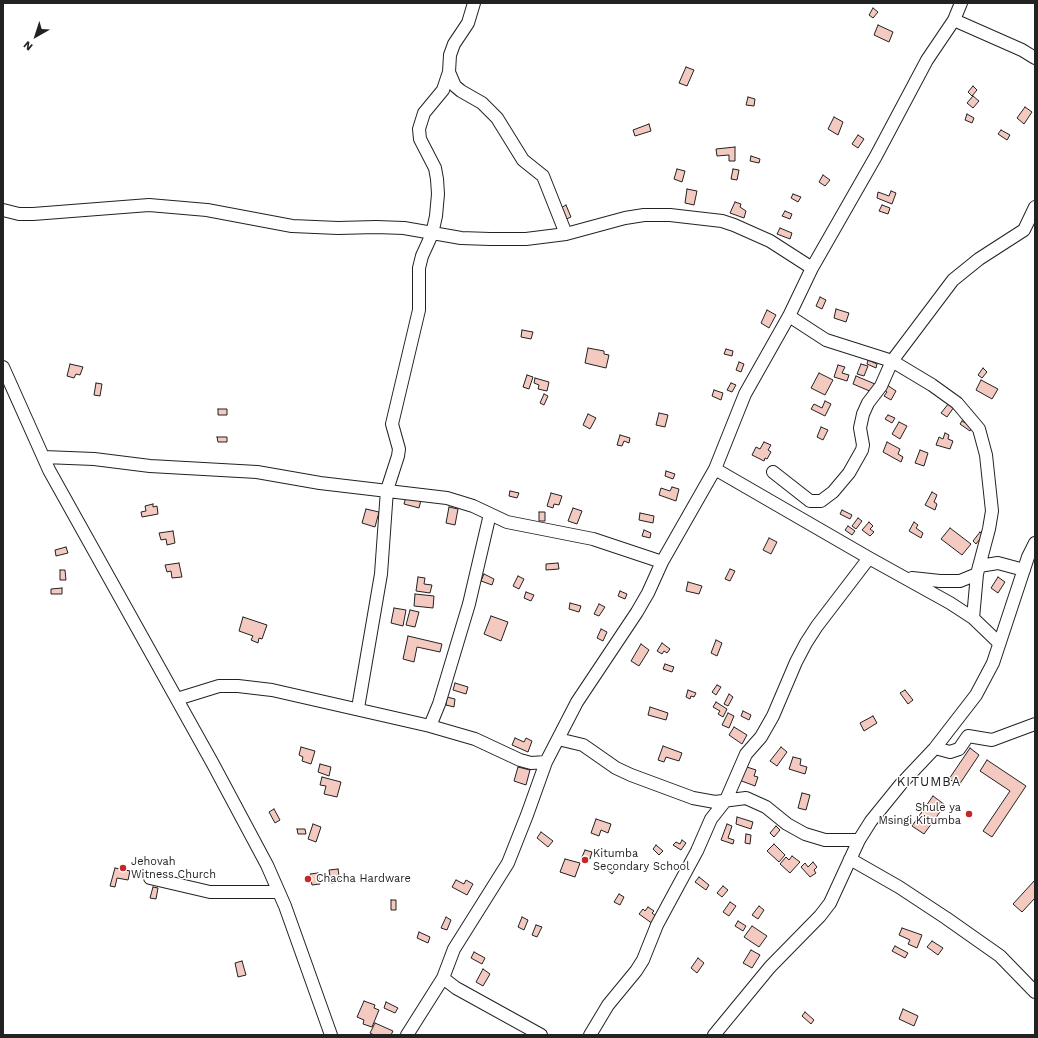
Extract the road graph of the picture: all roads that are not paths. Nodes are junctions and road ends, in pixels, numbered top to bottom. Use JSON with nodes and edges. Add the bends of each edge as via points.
{"nodes":[{"id":1,"x":474,"y":3,"type":"edge"},
{"id":2,"x":961,"y":3,"type":"edge"},
{"id":3,"x":954,"y":20,"type":"junction"},
{"id":4,"x":1035,"y":58,"type":"edge"},
{"id":5,"x":449,"y":72,"type":"junction"},
{"id":6,"x":1035,"y":207,"type":"edge"},
{"id":7,"x":3,"y":210,"type":"edge"},
{"id":8,"x":432,"y":234,"type":"junction"},
{"id":9,"x":566,"y":234,"type":"junction"},
{"id":10,"x":812,"y":268,"type":"junction"},
{"id":11,"x":789,"y":316,"type":"junction"},
{"id":12,"x":892,"y":361,"type":"junction"},
{"id":13,"x":3,"y":368,"type":"edge"},
{"id":14,"x":44,"y":457,"type":"junction"},
{"id":15,"x":715,"y":469,"type":"junction"},
{"id":16,"x":773,"y":472,"type":"dead end"},
{"id":17,"x":387,"y":490,"type":"junction"},
{"id":18,"x":490,"y":514,"type":"junction"},
{"id":19,"x":1035,"y":542,"type":"edge"},
{"id":20,"x":869,"y":558,"type":"junction"},
{"id":21,"x":662,"y":562,"type":"junction"},
{"id":22,"x":1028,"y":568,"type":"edge"},
{"id":23,"x":978,"y":570,"type":"junction"},
{"id":24,"x":902,"y":577,"type":"junction"},
{"id":25,"x":974,"y":618,"type":"junction"},
{"id":26,"x":999,"y":643,"type":"junction"},
{"id":27,"x":177,"y":699,"type":"junction"},
{"id":28,"x":358,"y":708,"type":"junction"},
{"id":29,"x":1035,"y":724,"type":"edge"},
{"id":30,"x":430,"y":726,"type":"junction"},
{"id":31,"x":558,"y":739,"type":"junction"},
{"id":32,"x":935,"y":748,"type":"junction"},
{"id":33,"x":546,"y":762,"type":"junction"},
{"id":34,"x":726,"y":800,"type":"junction"},
{"id":35,"x":859,"y":840,"type":"junction"},
{"id":36,"x":850,"y":859,"type":"junction"},
{"id":37,"x":150,"y":878,"type":"dead end"},
{"id":38,"x":279,"y":892,"type":"junction"},
{"id":39,"x":440,"y":982,"type":"junction"},
{"id":40,"x":1035,"y":992,"type":"edge"},
{"id":41,"x":331,"y":1035,"type":"edge"},
{"id":42,"x":407,"y":1035,"type":"edge"},
{"id":43,"x":541,"y":1035,"type":"edge"},
{"id":44,"x":590,"y":1035,"type":"edge"},
{"id":45,"x":714,"y":1035,"type":"edge"}],
"edges":[{"from":1,"to":5,"type":"street","via":[[468,22],[450,55]]},
{"from":2,"to":3,"type":"street"},
{"from":3,"to":4,"type":"street"},
{"from":3,"to":10,"type":"street","via":[[930,54]]},
{"from":5,"to":8,"type":"street","via":[[443,90],[424,113],[418,129],[420,139],[435,168],[437,179],[438,194]]},
{"from":5,"to":9,"type":"street","via":[[455,86],[482,103],[498,118],[524,160],[543,176]]},
{"from":6,"to":12,"type":"street","via":[[1024,230],[979,259],[953,280]]},
{"from":7,"to":8,"type":"street","via":[[33,214],[149,205],[207,210],[292,226],[376,226]]},
{"from":8,"to":9,"type":"street","via":[[462,238],[526,239]]},
{"from":8,"to":17,"type":"street","via":[[419,268],[419,310],[392,424],[399,449],[398,456]]},
{"from":9,"to":10,"type":"street","via":[[644,215],[722,221],[756,234]]},
{"from":10,"to":11,"type":"street"},
{"from":11,"to":12,"type":"street","via":[[826,340]]},
{"from":11,"to":15,"type":"street","via":[[745,394]]},
{"from":12,"to":16,"type":"street","via":[[881,386],[870,399],[863,414],[860,428],[862,450],[849,473],[828,496],[821,501],[810,501]]},
{"from":12,"to":23,"type":"street","via":[[932,384],[957,403],[979,429],[986,455],[992,502],[989,529]]},
{"from":13,"to":14,"type":"street"},
{"from":14,"to":17,"type":"street","via":[[257,472],[320,483]]},
{"from":14,"to":27,"type":"street","via":[[75,518]]},
{"from":15,"to":20,"type":"street"},
{"from":15,"to":21,"type":"street"},
{"from":17,"to":18,"type":"street","via":[[447,498]]},
{"from":17,"to":28,"type":"street","via":[[382,574]]},
{"from":18,"to":21,"type":"street","via":[[519,525],[593,539]]},
{"from":18,"to":30,"type":"street","via":[[469,604]]},
{"from":19,"to":22,"type":"street"},
{"from":20,"to":24,"type":"street"},
{"from":20,"to":34,"type":"street","via":[[806,643],[773,716],[746,754]]},
{"from":21,"to":31,"type":"street","via":[[637,612],[581,694]]},
{"from":22,"to":23,"type":"street","via":[[998,563]]},
{"from":22,"to":26,"type":"street"},
{"from":23,"to":24,"type":"street","via":[[960,581]]},
{"from":23,"to":25,"type":"street"},
{"from":24,"to":25,"type":"street"},
{"from":25,"to":26,"type":"street"},
{"from":26,"to":32,"type":"street","via":[[993,663],[976,695]]},
{"from":27,"to":28,"type":"street","via":[[206,688],[238,686],[272,690]]},
{"from":27,"to":38,"type":"street","via":[[267,865]]},
{"from":28,"to":30,"type":"street"},
{"from":29,"to":32,"type":"street","via":[[992,740],[968,736],[959,749],[950,752]]},
{"from":30,"to":33,"type":"street","via":[[476,739],[520,760],[530,763]]},
{"from":31,"to":33,"type":"street"},
{"from":31,"to":34,"type":"street","via":[[584,745],[631,776],[704,802]]},
{"from":32,"to":35,"type":"street","via":[[884,804]]},
{"from":33,"to":39,"type":"street","via":[[508,863],[454,949]]},
{"from":34,"to":35,"type":"street","via":[[746,798],[755,801],[805,834],[825,840]]},
{"from":34,"to":44,"type":"street","via":[[708,825],[657,925],[643,960],[608,1005]]},
{"from":35,"to":36,"type":"street"},
{"from":36,"to":40,"type":"street","via":[[946,918],[1000,956]]},
{"from":36,"to":45,"type":"street","via":[[830,903],[820,916],[770,967]]},
{"from":37,"to":38,"type":"street","via":[[210,892]]},
{"from":38,"to":41,"type":"street"},
{"from":39,"to":42,"type":"street"},
{"from":39,"to":43,"type":"street","via":[[456,988]]}]}
